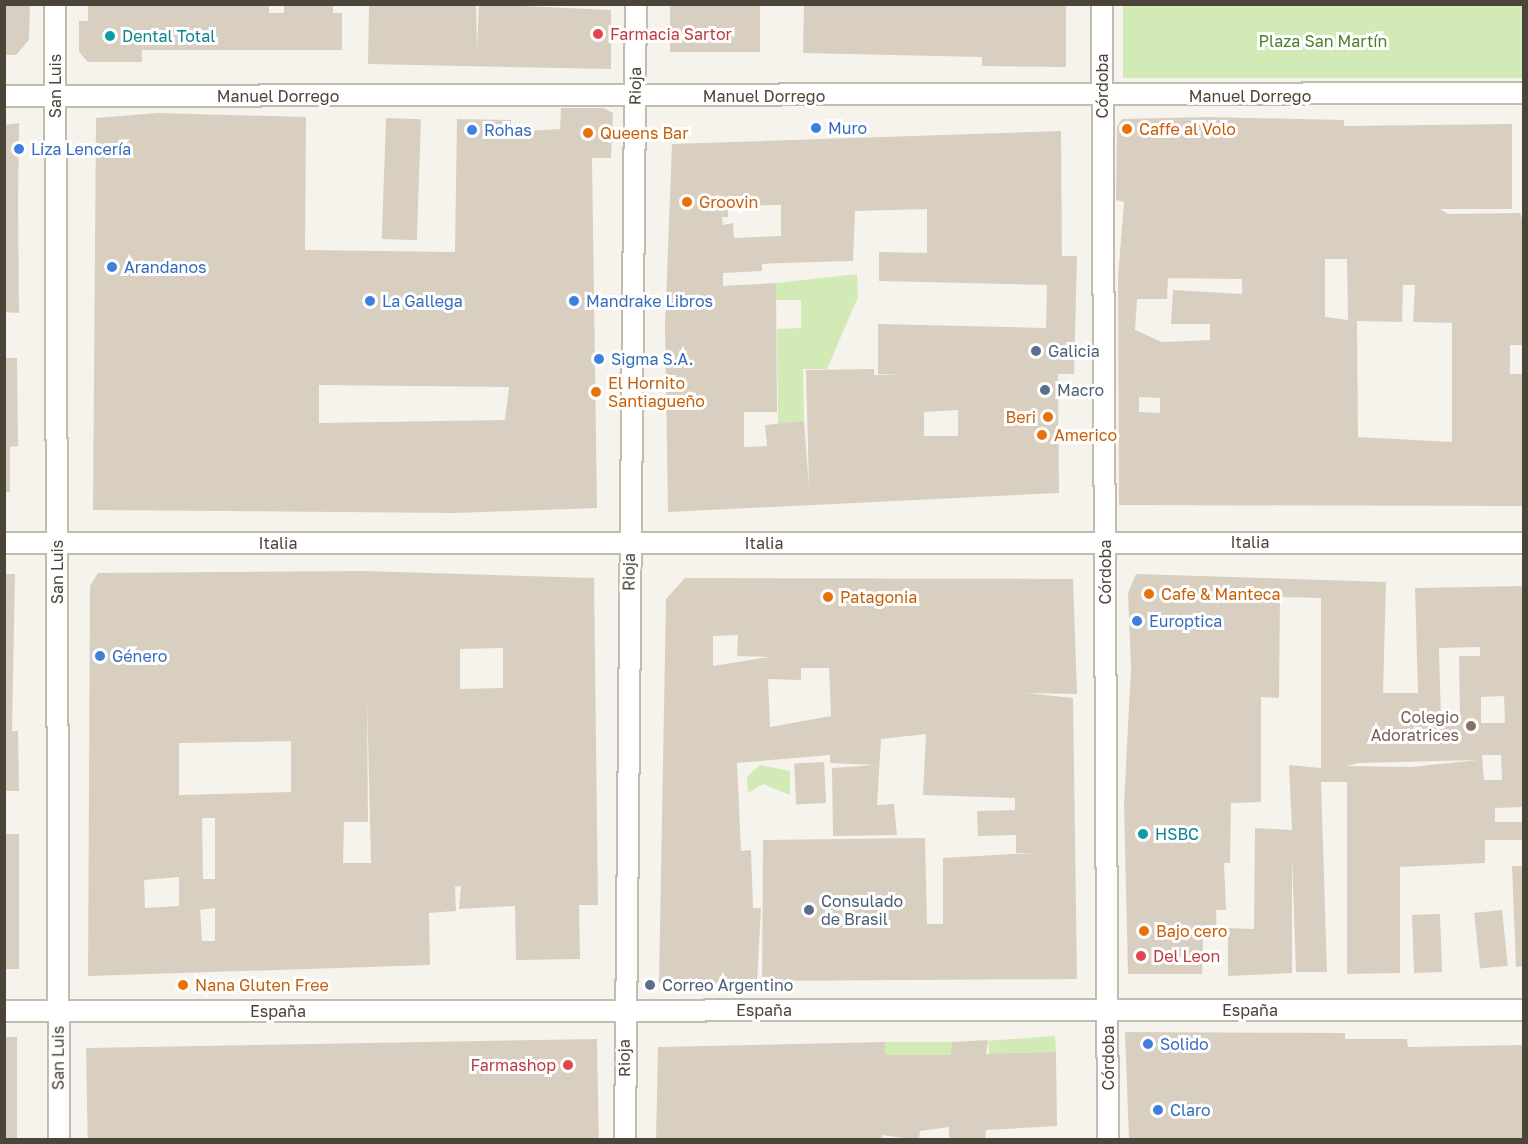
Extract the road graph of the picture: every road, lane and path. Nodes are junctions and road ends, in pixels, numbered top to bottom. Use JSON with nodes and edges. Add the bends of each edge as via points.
{"nodes":[{"id":1,"x":55,"y":4,"type":"edge"},
{"id":2,"x":636,"y":4,"type":"edge"},
{"id":3,"x":1102,"y":4,"type":"edge"},
{"id":4,"x":1524,"y":93,"type":"edge"},
{"id":5,"x":4,"y":96,"type":"edge"},
{"id":6,"x":55,"y":96,"type":"junction"},
{"id":7,"x":1102,"y":96,"type":"junction"},
{"id":8,"x":634,"y":97,"type":"junction"},
{"id":9,"x":1105,"y":542,"type":"junction"},
{"id":10,"x":4,"y":543,"type":"edge"},
{"id":11,"x":57,"y":543,"type":"junction"},
{"id":12,"x":629,"y":543,"type":"junction"},
{"id":13,"x":1524,"y":543,"type":"edge"},
{"id":14,"x":1107,"y":1010,"type":"junction"},
{"id":15,"x":1524,"y":1010,"type":"edge"},
{"id":16,"x":4,"y":1011,"type":"edge"},
{"id":17,"x":58,"y":1011,"type":"junction"},
{"id":18,"x":623,"y":1011,"type":"junction"},
{"id":19,"x":59,"y":1140,"type":"edge"},
{"id":20,"x":625,"y":1140,"type":"edge"},
{"id":21,"x":1108,"y":1140,"type":"edge"}],
"edges":[{"from":1,"to":6,"type":"street","name":"San Luis"},
{"from":2,"to":8,"type":"street","name":"Rioja"},
{"from":3,"to":7,"type":"street","name":"Córdoba"},
{"from":4,"to":7,"type":"street","name":"Manuel Dorrego"},
{"from":5,"to":6,"type":"street","name":"Manuel Dorrego"},
{"from":6,"to":8,"type":"street","name":"Manuel Dorrego"},
{"from":6,"to":11,"type":"street","name":"San Luis"},
{"from":7,"to":8,"type":"street","name":"Manuel Dorrego"},
{"from":7,"to":9,"type":"street","name":"Córdoba"},
{"from":8,"to":12,"type":"street","name":"Rioja"},
{"from":9,"to":12,"type":"street","name":"Italia"},
{"from":9,"to":13,"type":"street","name":"Italia"},
{"from":9,"to":14,"type":"street","name":"Córdoba"},
{"from":10,"to":11,"type":"street","name":"Italia"},
{"from":11,"to":12,"type":"street","name":"Italia"},
{"from":11,"to":17,"type":"street","name":"San Luis"},
{"from":12,"to":18,"type":"street","name":"Rioja"},
{"from":14,"to":15,"type":"street","name":"España"},
{"from":14,"to":18,"type":"street","name":"España"},
{"from":14,"to":21,"type":"street","name":"Córdoba"},
{"from":16,"to":17,"type":"street","name":"España"},
{"from":17,"to":18,"type":"street","name":"España"},
{"from":17,"to":19,"type":"street","name":"San Luis"},
{"from":18,"to":20,"type":"street","name":"Rioja"}]}
